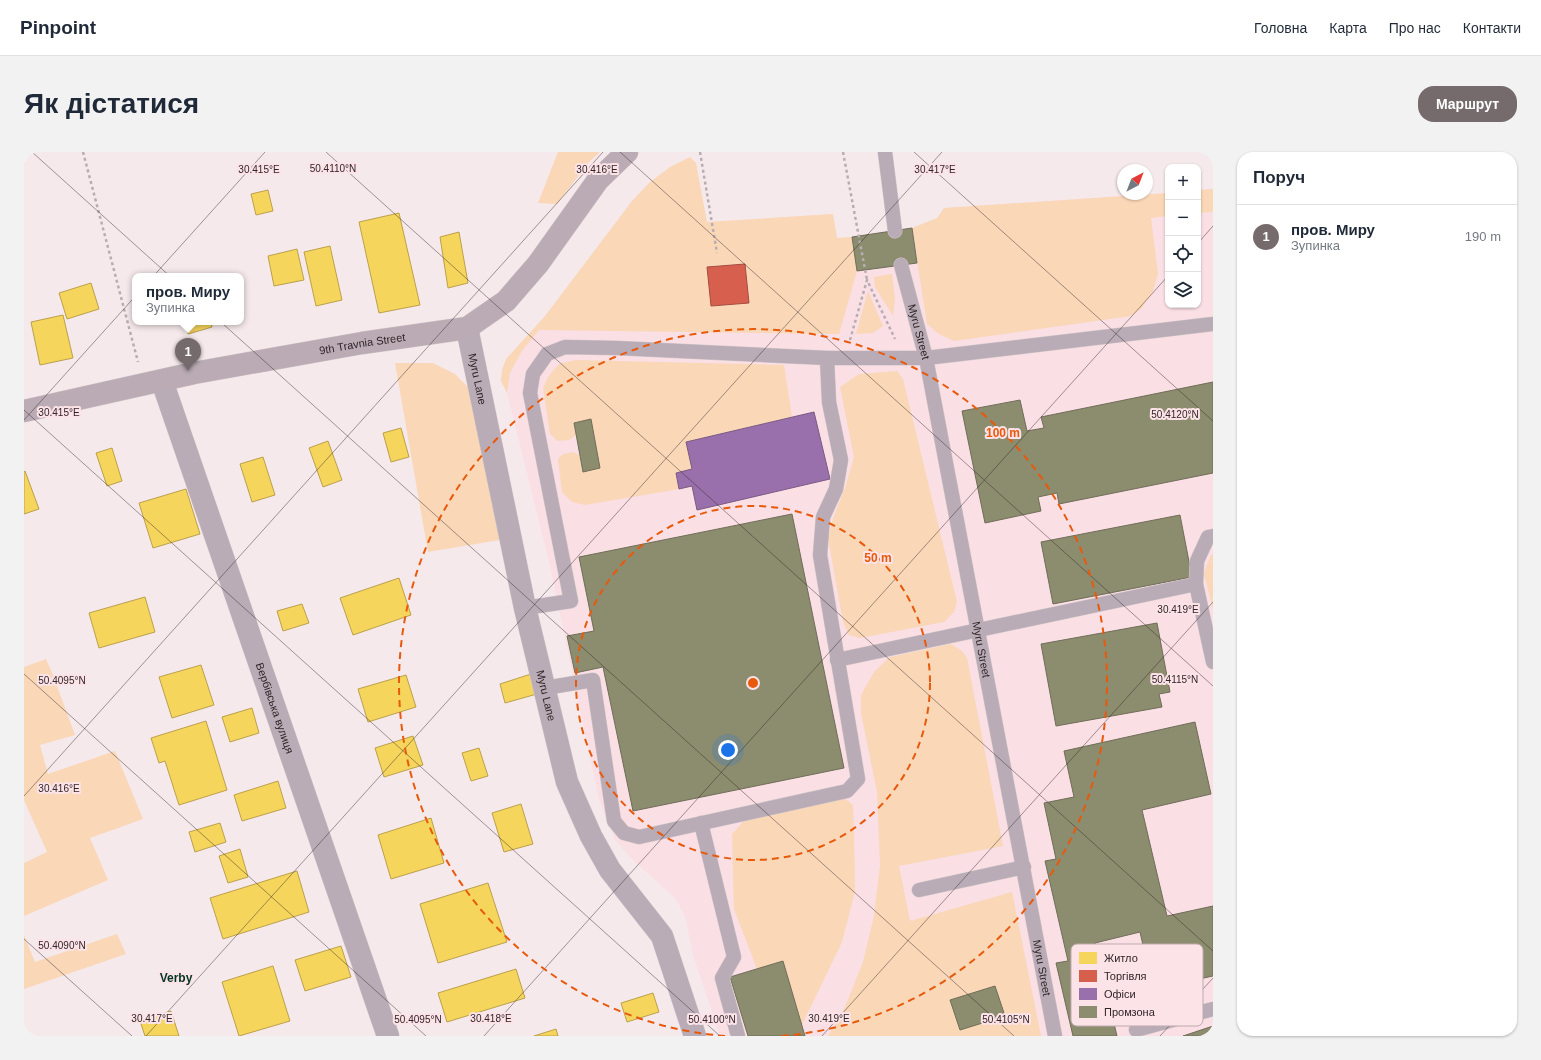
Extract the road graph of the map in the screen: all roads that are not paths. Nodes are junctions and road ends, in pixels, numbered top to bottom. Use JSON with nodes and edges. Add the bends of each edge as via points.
{"nodes":[{"id":1,"x":627,"y":152,"type":"edge"},
{"id":2,"x":885,"y":152,"type":"edge"},
{"id":3,"x":895,"y":231,"type":"dead end"},
{"id":4,"x":901,"y":265,"type":"dead end"},
{"id":5,"x":1213,"y":324,"type":"edge"},
{"id":6,"x":467,"y":328,"type":"junction"},
{"id":7,"x":827,"y":358,"type":"junction"},
{"id":8,"x":926,"y":358,"type":"junction"},
{"id":9,"x":162,"y":381,"type":"junction"},
{"id":10,"x":24,"y":411,"type":"edge"},
{"id":11,"x":1213,"y":536,"type":"edge"},
{"id":12,"x":1196,"y":584,"type":"junction"},
{"id":13,"x":525,"y":608,"type":"junction"},
{"id":14,"x":978,"y":630,"type":"junction"},
{"id":15,"x":837,"y":660,"type":"junction"},
{"id":16,"x":1213,"y":662,"type":"edge"},
{"id":17,"x":545,"y":688,"type":"junction"},
{"id":18,"x":700,"y":823,"type":"junction"},
{"id":19,"x":1024,"y":867,"type":"junction"},
{"id":20,"x":919,"y":890,"type":"dead end"},
{"id":21,"x":1213,"y":1009,"type":"edge"},
{"id":22,"x":1203,"y":1012,"type":"edge"},
{"id":23,"x":1151,"y":1026,"type":"edge"},
{"id":24,"x":1136,"y":1030,"type":"dead end"},
{"id":25,"x":388,"y":1036,"type":"edge"},
{"id":26,"x":695,"y":1036,"type":"edge"},
{"id":27,"x":738,"y":1036,"type":"edge"},
{"id":28,"x":1055,"y":1036,"type":"edge"}],
"edges":[{"from":1,"to":6,"type":"main road","name":"9th Travnia Street","via":[[598,180],[538,264],[506,301]]},
{"from":2,"to":3,"type":"lane"},
{"from":4,"to":8,"type":"lane","name":"Myru Street"},
{"from":5,"to":8,"type":"lane"},
{"from":6,"to":9,"type":"main road","name":"9th Travnia Street","via":[[362,343]]},
{"from":6,"to":13,"type":"street","name":"Myru Lane"},
{"from":7,"to":8,"type":"lane"},
{"from":7,"to":13,"type":"lane","via":[[565,347],[547,354],[533,374],[530,393],[571,601]]},
{"from":7,"to":15,"type":"lane","via":[[829,402],[841,460],[836,489],[823,517],[820,555]]},
{"from":8,"to":14,"type":"lane","name":"Myru Street"},
{"from":9,"to":10,"type":"main road","name":"9th Travnia Street"},
{"from":9,"to":25,"type":"street","name":"Вербівська вулиця"},
{"from":11,"to":12,"type":"lane","via":[[1208,537],[1197,561]]},
{"from":12,"to":14,"type":"lane"},
{"from":12,"to":16,"type":"lane"},
{"from":13,"to":17,"type":"street","name":"Myru Lane"},
{"from":14,"to":15,"type":"lane"},
{"from":14,"to":19,"type":"lane","name":"Myru Street"},
{"from":15,"to":18,"type":"lane","via":[[858,779],[847,791]]},
{"from":17,"to":18,"type":"lane","via":[[593,680],[614,821],[624,833],[639,837]]},
{"from":17,"to":26,"type":"street","name":"Myru Lane","via":[[566,782],[610,870],[662,936]]},
{"from":18,"to":27,"type":"lane","via":[[734,956],[722,978]]},
{"from":19,"to":20,"type":"lane"},
{"from":19,"to":28,"type":"lane","name":"Myru Street"},
{"from":21,"to":22,"type":"lane"},
{"from":23,"to":24,"type":"lane"}]}
